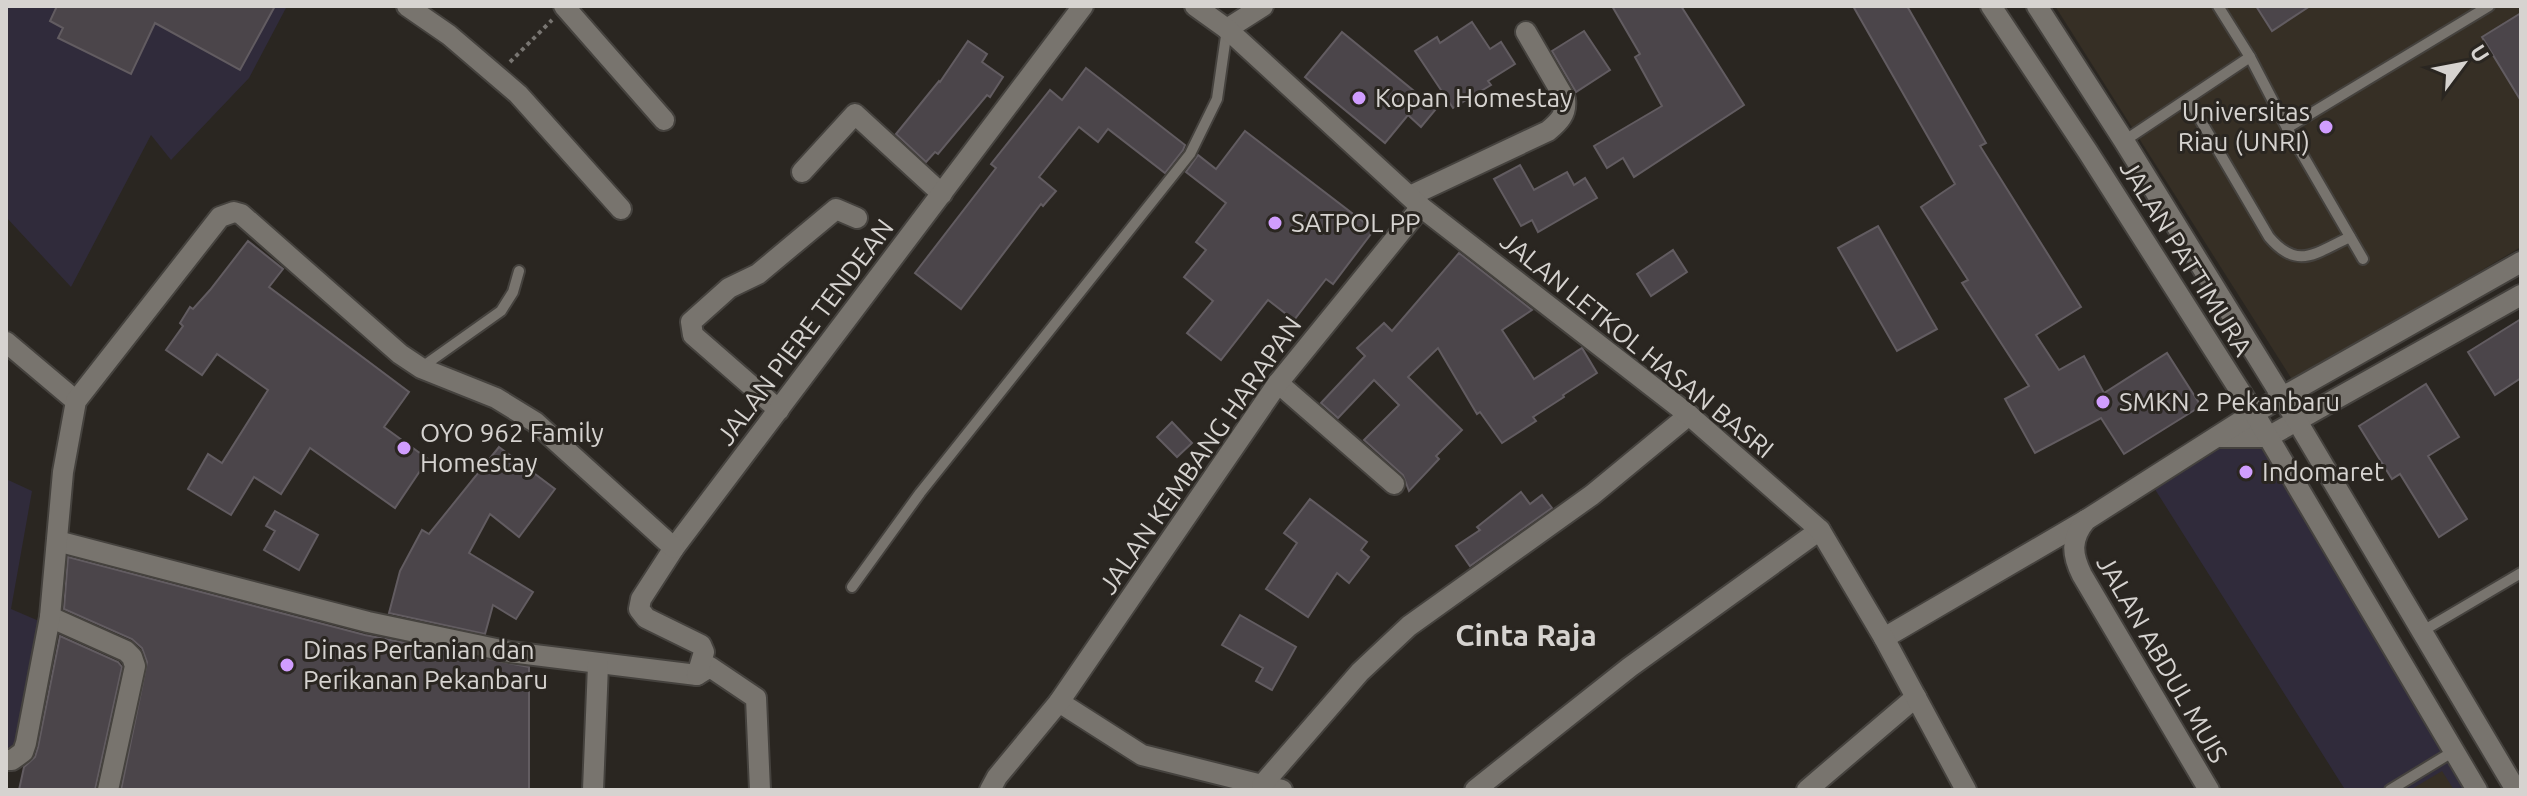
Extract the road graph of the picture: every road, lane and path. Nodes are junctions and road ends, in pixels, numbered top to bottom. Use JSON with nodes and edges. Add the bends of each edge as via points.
{"nodes":[{"id":1,"x":407,"y":6,"type":"edge"},
{"id":2,"x":1083,"y":6,"type":"edge"},
{"id":3,"x":1195,"y":6,"type":"edge"},
{"id":4,"x":1263,"y":6,"type":"edge"},
{"id":5,"x":1991,"y":6,"type":"edge"},
{"id":6,"x":2037,"y":6,"type":"edge"},
{"id":7,"x":2218,"y":6,"type":"edge"},
{"id":8,"x":2489,"y":6,"type":"edge"},
{"id":9,"x":564,"y":7,"type":"edge"},
{"id":10,"x":1227,"y":29,"type":"junction"},
{"id":11,"x":1526,"y":32,"type":"dead end"},
{"id":12,"x":2250,"y":57,"type":"junction"},
{"id":13,"x":497,"y":76,"type":"junction"},
{"id":14,"x":2188,"y":99,"type":"junction"},
{"id":15,"x":664,"y":120,"type":"dead end"},
{"id":16,"x":2287,"y":128,"type":"junction"},
{"id":17,"x":2124,"y":141,"type":"junction"},
{"id":18,"x":802,"y":172,"type":"dead end"},
{"id":19,"x":942,"y":194,"type":"junction"},
{"id":20,"x":1415,"y":202,"type":"junction"},
{"id":21,"x":621,"y":209,"type":"dead end"},
{"id":22,"x":857,"y":218,"type":"dead end"},
{"id":23,"x":2350,"y":237,"type":"junction"},
{"id":24,"x":2363,"y":259,"type":"dead end"},
{"id":25,"x":2521,"y":262,"type":"edge"},
{"id":26,"x":519,"y":271,"type":"dead end"},
{"id":27,"x":2521,"y":295,"type":"edge"},
{"id":28,"x":6,"y":342,"type":"edge"},
{"id":29,"x":421,"y":368,"type":"junction"},
{"id":30,"x":1278,"y":383,"type":"junction"},
{"id":31,"x":2282,"y":397,"type":"junction"},
{"id":32,"x":76,"y":401,"type":"junction"},
{"id":33,"x":779,"y":410,"type":"junction"},
{"id":34,"x":2254,"y":413,"type":"junction"},
{"id":35,"x":1689,"y":415,"type":"junction"},
{"id":36,"x":2297,"y":421,"type":"junction"},
{"id":37,"x":2217,"y":437,"type":"junction"},
{"id":38,"x":2268,"y":437,"type":"junction"},
{"id":39,"x":1394,"y":484,"type":"dead end"},
{"id":40,"x":2086,"y":520,"type":"junction"},
{"id":41,"x":1820,"y":530,"type":"junction"},
{"id":42,"x":57,"y":541,"type":"junction"},
{"id":43,"x":674,"y":548,"type":"junction"},
{"id":44,"x":2521,"y":573,"type":"edge"},
{"id":45,"x":852,"y":587,"type":"dead end"},
{"id":46,"x":50,"y":617,"type":"junction"},
{"id":47,"x":2421,"y":632,"type":"junction"},
{"id":48,"x":1884,"y":638,"type":"junction"},
{"id":49,"x":2394,"y":648,"type":"junction"},
{"id":50,"x":598,"y":665,"type":"junction"},
{"id":51,"x":697,"y":675,"type":"junction"},
{"id":52,"x":1916,"y":697,"type":"junction"},
{"id":53,"x":1059,"y":702,"type":"junction"},
{"id":54,"x":2454,"y":751,"type":"junction"},
{"id":55,"x":6,"y":760,"type":"edge"},
{"id":56,"x":1272,"y":788,"type":"edge"},
{"id":57,"x":108,"y":790,"type":"edge"},
{"id":58,"x":593,"y":790,"type":"edge"},
{"id":59,"x":760,"y":790,"type":"edge"},
{"id":60,"x":990,"y":790,"type":"edge"},
{"id":61,"x":1475,"y":790,"type":"edge"},
{"id":62,"x":1807,"y":790,"type":"edge"},
{"id":63,"x":1966,"y":790,"type":"edge"},
{"id":64,"x":2209,"y":790,"type":"edge"},
{"id":65,"x":2390,"y":790,"type":"edge"},
{"id":66,"x":2477,"y":790,"type":"edge"},
{"id":67,"x":2516,"y":790,"type":"edge"}],
"edges":[{"from":1,"to":13,"type":"street"},
{"from":2,"to":19,"type":"street","name":"JALAN PIERE TENDEAN"},
{"from":3,"to":10,"type":"street","name":"JALAN LETKOL HASAN BASRI"},
{"from":4,"to":10,"type":"street"},
{"from":5,"to":34,"type":"street","name":"JALAN PATTIMURA"},
{"from":6,"to":17,"type":"street","name":"JALAN PATTIMURA"},
{"from":7,"to":12,"type":"lane"},
{"from":8,"to":16,"type":"lane"},
{"from":9,"to":13,"type":"path"},
{"from":9,"to":15,"type":"street"},
{"from":10,"to":20,"type":"street","name":"JALAN LETKOL HASAN BASRI"},
{"from":10,"to":45,"type":"lane","via":[[1217,99],[1190,154],[920,493]]},
{"from":11,"to":20,"type":"street","via":[[1565,99],[1559,122]]},
{"from":12,"to":14,"type":"lane"},
{"from":12,"to":16,"type":"lane"},
{"from":13,"to":21,"type":"street"},
{"from":14,"to":17,"type":"lane"},
{"from":14,"to":23,"type":"lane","via":[[2281,251],[2294,257],[2312,255]]},
{"from":16,"to":23,"type":"lane"},
{"from":17,"to":31,"type":"street","name":"JALAN PATTIMURA"},
{"from":18,"to":19,"type":"street","via":[[855,114]]},
{"from":19,"to":33,"type":"street","name":"JALAN PIERE TENDEAN"},
{"from":20,"to":30,"type":"street","name":"JALAN KEMBANG HARAPAN"},
{"from":20,"to":35,"type":"street","name":"JALAN LETKOL HASAN BASRI"},
{"from":22,"to":33,"type":"street","via":[[836,209],[831,212],[691,322],[693,335]]},
{"from":23,"to":24,"type":"lane"},
{"from":25,"to":31,"type":"street"},
{"from":26,"to":29,"type":"lane","via":[[501,311]]},
{"from":27,"to":36,"type":"street"},
{"from":28,"to":32,"type":"street"},
{"from":29,"to":32,"type":"street","via":[[234,212],[220,217]]},
{"from":29,"to":43,"type":"street","via":[[496,398],[535,422]]},
{"from":30,"to":39,"type":"street"},
{"from":30,"to":53,"type":"street","name":"JALAN KEMBANG HARAPAN"},
{"from":31,"to":34,"type":"street"},
{"from":31,"to":36,"type":"street","name":"JALAN PATTIMURA"},
{"from":32,"to":42,"type":"street"},
{"from":33,"to":43,"type":"street","name":"JALAN PIERE TENDEAN"},
{"from":34,"to":37,"type":"street"},
{"from":34,"to":38,"type":"street","name":"JALAN PATTIMURA"},
{"from":35,"to":41,"type":"street","name":"JALAN LETKOL HASAN BASRI"},
{"from":35,"to":56,"type":"street","via":[[1592,495],[1409,626],[1360,672]]},
{"from":36,"to":38,"type":"street"},
{"from":36,"to":47,"type":"street","name":"JALAN PATTIMURA"},
{"from":37,"to":38,"type":"street"},
{"from":37,"to":40,"type":"street"},
{"from":38,"to":49,"type":"street","name":"JALAN PATTIMURA"},
{"from":40,"to":48,"type":"street"},
{"from":40,"to":64,"type":"street","name":"JALAN ABDUL MUIS","via":[[2073,543],[2074,559]]},
{"from":41,"to":48,"type":"street","name":"JALAN LETKOL HASAN BASRI"},
{"from":41,"to":61,"type":"street","via":[[1630,667]]},
{"from":42,"to":46,"type":"street"},
{"from":42,"to":50,"type":"street","via":[[368,622]]},
{"from":43,"to":51,"type":"street","name":"JALAN PIERE TENDEAN","via":[[639,609],[646,618],[701,645]]},
{"from":44,"to":47,"type":"lane"},
{"from":46,"to":55,"type":"street","via":[[26,743],[23,752]]},
{"from":46,"to":57,"type":"street","via":[[132,657],[135,666]]},
{"from":47,"to":49,"type":"street"},
{"from":47,"to":67,"type":"street","name":"JALAN PATTIMURA"},
{"from":48,"to":52,"type":"street","name":"JALAN LETKOL HASAN BASRI"},
{"from":49,"to":54,"type":"street","name":"JALAN PATTIMURA"},
{"from":50,"to":51,"type":"street"},
{"from":50,"to":58,"type":"street"},
{"from":51,"to":59,"type":"street","via":[[710,667],[756,698]]},
{"from":52,"to":62,"type":"street"},
{"from":52,"to":63,"type":"street","name":"JALAN LETKOL HASAN BASRI"},
{"from":53,"to":56,"type":"street","via":[[1142,755]]},
{"from":53,"to":60,"type":"street","name":"JALAN KEMBANG HARAPAN"},
{"from":54,"to":65,"type":"lane"},
{"from":54,"to":66,"type":"street","name":"JALAN PATTIMURA"}]}
